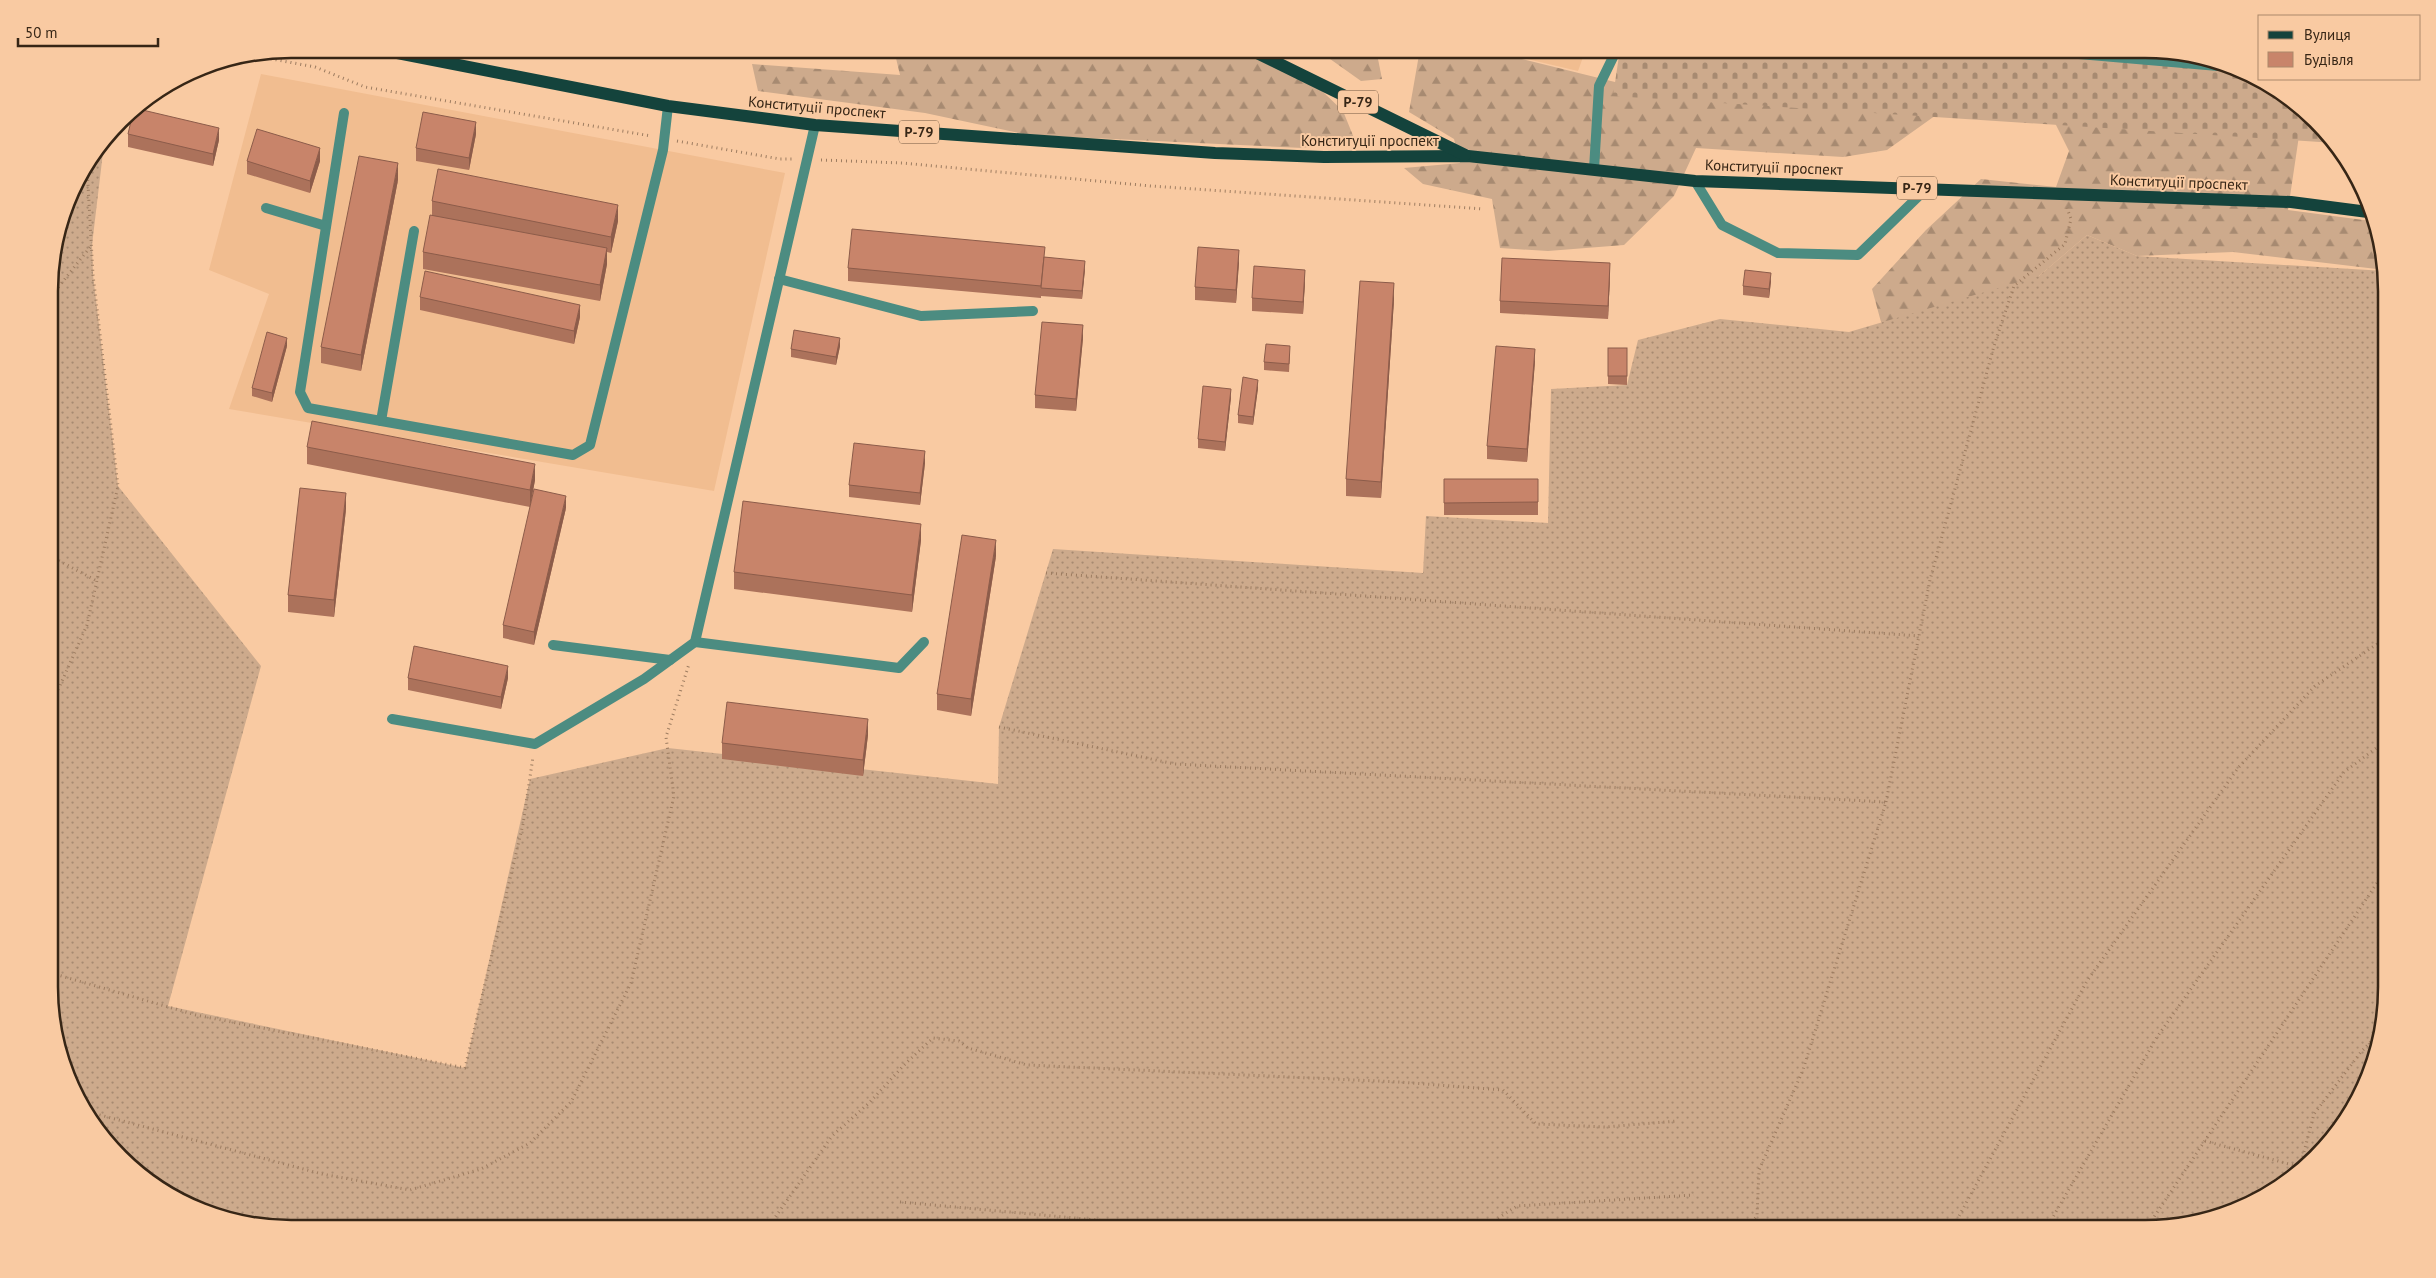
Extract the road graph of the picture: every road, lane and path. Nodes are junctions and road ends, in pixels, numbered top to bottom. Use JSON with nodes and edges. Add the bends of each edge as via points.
{"nodes":[{"id":1,"x":269,"y":58,"type":"edge"},
{"id":2,"x":423,"y":58,"type":"edge"},
{"id":3,"x":1267,"y":58,"type":"edge"},
{"id":4,"x":1612,"y":58,"type":"edge"},
{"id":5,"x":2126,"y":58,"type":"edge"},
{"id":6,"x":2206,"y":65,"type":"edge"},
{"id":7,"x":668,"y":106,"type":"junction"},
{"id":8,"x":344,"y":113,"type":"dead end"},
{"id":9,"x":815,"y":125,"type":"junction"},
{"id":10,"x":664,"y":139,"type":"junction"},
{"id":11,"x":1468,"y":156,"type":"junction"},
{"id":12,"x":806,"y":160,"type":"junction"},
{"id":13,"x":1594,"y":170,"type":"junction"},
{"id":14,"x":88,"y":176,"type":"edge"},
{"id":15,"x":1696,"y":181,"type":"junction"},
{"id":16,"x":1926,"y":189,"type":"junction"},
{"id":17,"x":2063,"y":194,"type":"junction"},
{"id":18,"x":266,"y":208,"type":"dead end"},
{"id":19,"x":1484,"y":209,"type":"dead end"},
{"id":20,"x":2365,"y":212,"type":"edge"},
{"id":21,"x":326,"y":226,"type":"junction"},
{"id":22,"x":414,"y":231,"type":"dead end"},
{"id":23,"x":92,"y":245,"type":"junction"},
{"id":24,"x":779,"y":278,"type":"junction"},
{"id":25,"x":58,"y":288,"type":"edge"},
{"id":26,"x":1033,"y":311,"type":"dead end"},
{"id":27,"x":381,"y":421,"type":"junction"},
{"id":28,"x":58,"y":560,"type":"edge"},
{"id":29,"x":1046,"y":573,"type":"dead end"},
{"id":30,"x":96,"y":581,"type":"junction"},
{"id":31,"x":1919,"y":636,"type":"junction"},
{"id":32,"x":695,"y":642,"type":"junction"},
{"id":33,"x":924,"y":642,"type":"dead end"},
{"id":34,"x":2378,"y":643,"type":"edge"},
{"id":35,"x":553,"y":645,"type":"dead end"},
{"id":36,"x":670,"y":660,"type":"junction"},
{"id":37,"x":58,"y":690,"type":"edge"},
{"id":38,"x":392,"y":719,"type":"dead end"},
{"id":39,"x":999,"y":727,"type":"dead end"},
{"id":40,"x":535,"y":744,"type":"junction"},
{"id":41,"x":2378,"y":746,"type":"edge"},
{"id":42,"x":1886,"y":802,"type":"junction"},
{"id":43,"x":2378,"y":881,"type":"edge"},
{"id":44,"x":58,"y":975,"type":"edge"},
{"id":45,"x":2373,"y":1039,"type":"edge"},
{"id":46,"x":2369,"y":1043,"type":"junction"},
{"id":47,"x":2371,"y":1047,"type":"edge"},
{"id":48,"x":95,"y":1114,"type":"edge"},
{"id":49,"x":1677,"y":1122,"type":"dead end"},
{"id":50,"x":2204,"y":1141,"type":"junction"},
{"id":51,"x":2302,"y":1160,"type":"edge"},
{"id":52,"x":2294,"y":1166,"type":"edge"},
{"id":53,"x":1694,"y":1195,"type":"dead end"},
{"id":54,"x":900,"y":1202,"type":"dead end"},
{"id":55,"x":773,"y":1220,"type":"edge"},
{"id":56,"x":1097,"y":1220,"type":"edge"},
{"id":57,"x":1495,"y":1220,"type":"edge"},
{"id":58,"x":1754,"y":1220,"type":"edge"},
{"id":59,"x":1957,"y":1220,"type":"edge"},
{"id":60,"x":2051,"y":1220,"type":"edge"},
{"id":61,"x":2152,"y":1220,"type":"edge"}],
"edges":[{"from":1,"to":10,"type":"path","via":[[315,67],[365,87]]},
{"from":2,"to":7,"type":"main road","name":"Конституції проспект","number":"Р-79"},
{"from":3,"to":11,"type":"main road","number":"Р-79"},
{"from":4,"to":13,"type":"lane","via":[[1598,86]]},
{"from":5,"to":6,"type":"lane"},
{"from":7,"to":9,"type":"main road","name":"Конституції проспект","number":"Р-79"},
{"from":7,"to":10,"type":"lane"},
{"from":8,"to":21,"type":"lane"},
{"from":9,"to":11,"type":"main road","name":"Конституції проспект","number":"Р-79","via":[[1215,153]]},
{"from":9,"to":12,"type":"lane"},
{"from":10,"to":12,"type":"path","via":[[780,159]]},
{"from":10,"to":27,"type":"lane","via":[[590,445],[573,455]]},
{"from":11,"to":13,"type":"main road","name":"Конституції проспект","number":"Р-79"},
{"from":12,"to":19,"type":"path","via":[[902,162],[1151,186]]},
{"from":12,"to":24,"type":"lane"},
{"from":13,"to":15,"type":"main road","name":"Конституції проспект","number":"Р-79"},
{"from":14,"to":23,"type":"path"},
{"from":15,"to":16,"type":"main road","name":"Конституції проспект","number":"Р-79"},
{"from":15,"to":16,"type":"lane","via":[[1722,225],[1778,253],[1858,255]]},
{"from":16,"to":17,"type":"main road","name":"Конституції проспект","number":"Р-79"},
{"from":17,"to":20,"type":"main road","name":"Конституції проспект","number":"Р-79","via":[[2291,202]]},
{"from":17,"to":31,"type":"path","via":[[2071,219],[2064,244],[2014,286],[1994,346],[1930,580]]},
{"from":18,"to":21,"type":"lane"},
{"from":21,"to":27,"type":"lane","via":[[300,392],[308,408]]},
{"from":22,"to":27,"type":"lane"},
{"from":23,"to":25,"type":"path"},
{"from":23,"to":30,"type":"path","via":[[118,486]]},
{"from":24,"to":26,"type":"lane","via":[[921,316]]},
{"from":24,"to":32,"type":"lane"},
{"from":28,"to":30,"type":"path"},
{"from":29,"to":31,"type":"path"},
{"from":30,"to":37,"type":"path","via":[[87,624]]},
{"from":31,"to":42,"type":"path"},
{"from":32,"to":33,"type":"lane","via":[[899,668]]},
{"from":32,"to":36,"type":"lane"},
{"from":32,"to":48,"type":"path","via":[[666,737],[674,796],[631,983],[571,1102],[530,1143],[481,1169],[410,1190],[322,1174]]},
{"from":34,"to":59,"type":"path","via":[[2315,686],[2238,768],[2087,981]]},
{"from":35,"to":36,"type":"lane"},
{"from":36,"to":40,"type":"lane"},
{"from":38,"to":40,"type":"lane"},
{"from":39,"to":42,"type":"path","via":[[1175,764]]},
{"from":40,"to":44,"type":"path","via":[[523,824],[466,1068],[196,1015]]},
{"from":41,"to":60,"type":"path","via":[[2344,772],[2157,1037]]},
{"from":42,"to":58,"type":"path","via":[[1803,1070],[1760,1170],[1757,1216]]},
{"from":43,"to":50,"type":"path"},
{"from":45,"to":46,"type":"path"},
{"from":46,"to":47,"type":"path"},
{"from":46,"to":51,"type":"path","via":[[2314,1114]]},
{"from":49,"to":55,"type":"path","via":[[1605,1127],[1536,1124],[1503,1090],[1399,1082],[1027,1065],[968,1048],[959,1041],[933,1038],[832,1136]]},
{"from":50,"to":52,"type":"path"},
{"from":50,"to":61,"type":"path"},
{"from":53,"to":57,"type":"path","via":[[1517,1206]]},
{"from":54,"to":56,"type":"path"}]}
